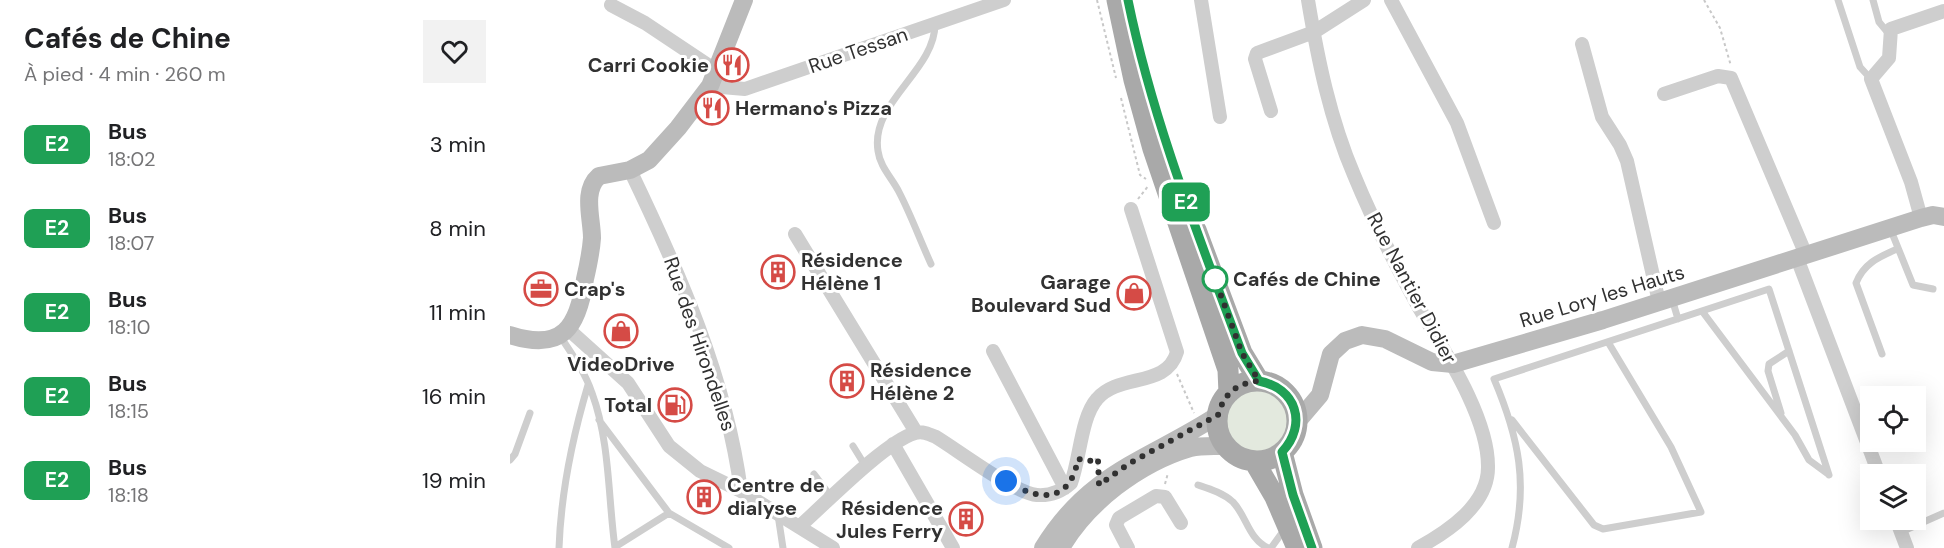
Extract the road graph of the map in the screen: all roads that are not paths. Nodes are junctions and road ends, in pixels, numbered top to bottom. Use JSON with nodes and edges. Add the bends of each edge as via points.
{"nodes":[{"id":1,"x":744,"y":0,"type":"edge"},
{"id":2,"x":1004,"y":0,"type":"edge"},
{"id":3,"x":1117,"y":0,"type":"edge"},
{"id":4,"x":1128,"y":0,"type":"edge"},
{"id":5,"x":1201,"y":0,"type":"edge"},
{"id":6,"x":1308,"y":0,"type":"edge"},
{"id":7,"x":1364,"y":0,"type":"edge"},
{"id":8,"x":1391,"y":0,"type":"edge"},
{"id":9,"x":1838,"y":0,"type":"edge"},
{"id":10,"x":1873,"y":0,"type":"edge"},
{"id":11,"x":611,"y":5,"type":"dead end"},
{"id":12,"x":1944,"y":12,"type":"edge"},
{"id":13,"x":935,"y":24,"type":"junction"},
{"id":14,"x":1314,"y":32,"type":"junction"},
{"id":15,"x":1889,"y":34,"type":"junction"},
{"id":16,"x":1582,"y":44,"type":"dead end"},
{"id":17,"x":713,"y":78,"type":"junction"},
{"id":18,"x":1871,"y":79,"type":"junction"},
{"id":19,"x":1664,"y":94,"type":"dead end"},
{"id":20,"x":1271,"y":111,"type":"dead end"},
{"id":21,"x":1220,"y":117,"type":"dead end"},
{"id":22,"x":1159,"y":145,"type":"junction"},
{"id":23,"x":630,"y":170,"type":"junction"},
{"id":24,"x":1131,"y":209,"type":"road end"},
{"id":25,"x":1943,"y":214,"type":"edge"},
{"id":26,"x":1921,"y":218,"type":"junction"},
{"id":27,"x":1494,"y":223,"type":"dead end"},
{"id":28,"x":1890,"y":228,"type":"junction"},
{"id":29,"x":795,"y":234,"type":"dead end"},
{"id":30,"x":1897,"y":249,"type":"junction"},
{"id":31,"x":1801,"y":256,"type":"junction"},
{"id":32,"x":931,"y":264,"type":"dead end"},
{"id":33,"x":1933,"y":289,"type":"dead end"},
{"id":34,"x":1665,"y":300,"type":"junction"},
{"id":35,"x":1702,"y":311,"type":"junction"},
{"id":36,"x":1677,"y":319,"type":"junction"},
{"id":37,"x":564,"y":332,"type":"junction"},
{"id":38,"x":510,"y":335,"type":"edge"},
{"id":39,"x":1608,"y":342,"type":"junction"},
{"id":40,"x":993,"y":351,"type":"dead end"},
{"id":41,"x":1789,"y":351,"type":"junction"},
{"id":42,"x":1882,"y":354,"type":"dead end"},
{"id":43,"x":1452,"y":364,"type":"junction"},
{"id":44,"x":1259,"y":381,"type":"junction"},
{"id":45,"x":588,"y":385,"type":"junction"},
{"id":46,"x":1229,"y":393,"type":"junction"},
{"id":47,"x":1301,"y":410,"type":"junction"},
{"id":48,"x":530,"y":413,"type":"dead end"},
{"id":49,"x":1218,"y":415,"type":"junction"},
{"id":50,"x":598,"y":418,"type":"junction"},
{"id":51,"x":1511,"y":418,"type":"junction"},
{"id":52,"x":1783,"y":420,"type":"junction"},
{"id":53,"x":916,"y":432,"type":"junction"},
{"id":54,"x":893,"y":444,"type":"junction"},
{"id":55,"x":853,"y":446,"type":"dead end"},
{"id":56,"x":1226,"y":446,"type":"junction"},
{"id":57,"x":1282,"y":452,"type":"junction"},
{"id":58,"x":510,"y":460,"type":"edge"},
{"id":59,"x":1254,"y":460,"type":"junction"},
{"id":60,"x":1875,"y":464,"type":"edge"},
{"id":61,"x":866,"y":467,"type":"junction"},
{"id":62,"x":814,"y":474,"type":"dead end"},
{"id":63,"x":1198,"y":485,"type":"dead end"},
{"id":64,"x":1065,"y":488,"type":"junction"},
{"id":65,"x":741,"y":490,"type":"junction"},
{"id":66,"x":832,"y":498,"type":"junction"},
{"id":67,"x":778,"y":512,"type":"junction"},
{"id":68,"x":669,"y":513,"type":"junction"},
{"id":69,"x":1944,"y":513,"type":"edge"},
{"id":70,"x":1926,"y":518,"type":"edge"},
{"id":71,"x":1180,"y":523,"type":"dead end"},
{"id":72,"x":800,"y":526,"type":"junction"},
{"id":73,"x":1288,"y":526,"type":"junction"},
{"id":74,"x":1901,"y":530,"type":"edge"},
{"id":75,"x":1448,"y":532,"type":"junction"},
{"id":76,"x":559,"y":548,"type":"edge"},
{"id":77,"x":615,"y":548,"type":"edge"},
{"id":78,"x":729,"y":548,"type":"edge"},
{"id":79,"x":783,"y":548,"type":"edge"},
{"id":80,"x":833,"y":548,"type":"edge"},
{"id":81,"x":952,"y":548,"type":"edge"},
{"id":82,"x":1043,"y":548,"type":"edge"},
{"id":83,"x":1061,"y":548,"type":"edge"},
{"id":84,"x":1128,"y":548,"type":"edge"},
{"id":85,"x":1269,"y":548,"type":"edge"},
{"id":86,"x":1297,"y":548,"type":"edge"},
{"id":87,"x":1312,"y":548,"type":"edge"},
{"id":88,"x":1418,"y":548,"type":"edge"},
{"id":89,"x":1449,"y":548,"type":"edge"},
{"id":90,"x":1512,"y":548,"type":"edge"},
{"id":91,"x":1907,"y":548,"type":"edge"}],
"edges":[{"from":1,"to":17,"type":"street"},
{"from":2,"to":13,"type":"street","name":"Rue Tessan"},
{"from":3,"to":22,"type":"main road","via":[[1134,80]]},
{"from":4,"to":22,"type":"main road"},
{"from":5,"to":21,"type":"street"},
{"from":6,"to":14,"type":"street","name":"Rue Nantier Didier"},
{"from":7,"to":14,"type":"street"},
{"from":8,"to":27,"type":"street","via":[[1457,123]]},
{"from":9,"to":18,"type":"lane","via":[[1860,67]]},
{"from":10,"to":15,"type":"lane","via":[[1880,22]]},
{"from":11,"to":17,"type":"street","via":[[645,23]]},
{"from":12,"to":15,"type":"street","via":[[1894,27]]},
{"from":13,"to":17,"type":"street","name":"Rue Tessan","via":[[745,89]]},
{"from":13,"to":32,"type":"lane","via":[[930,48],[881,124],[877,149]]},
{"from":14,"to":20,"type":"street","via":[[1257,53],[1255,59]]},
{"from":14,"to":43,"type":"street","name":"Rue Nantier Didier","via":[[1333,119],[1354,176]]},
{"from":15,"to":18,"type":"street","via":[[1889,58]]},
{"from":16,"to":34,"type":"street","via":[[1602,117],[1627,161]]},
{"from":17,"to":23,"type":"street","via":[[664,146]]},
{"from":18,"to":26,"type":"street"},
{"from":19,"to":31,"type":"street","via":[[1718,76],[1731,78]]},
{"from":22,"to":44,"type":"main road","via":[[1242,353]]},
{"from":22,"to":46,"type":"main road","via":[[1161,171],[1228,370]]},
{"from":23,"to":37,"type":"street","via":[[599,176],[591,186],[592,239],[581,307]]},
{"from":23,"to":65,"type":"street","name":"Rue des Hirondelles","via":[[680,274],[724,401]]},
{"from":24,"to":64,"type":"street","via":[[1177,352],[1174,363],[1165,371],[1128,382],[1097,398],[1071,483]]},
{"from":25,"to":26,"type":"street","name":"Rue Lory les Hauts"},
{"from":26,"to":28,"type":"street","name":"Rue Lory les Hauts"},
{"from":28,"to":30,"type":"lane"},
{"from":28,"to":31,"type":"street","name":"Rue Lory les Hauts"},
{"from":29,"to":53,"type":"street"},
{"from":30,"to":33,"type":"lane","via":[[1913,285]]},
{"from":30,"to":42,"type":"lane","via":[[1875,259],[1860,272],[1856,283]]},
{"from":31,"to":34,"type":"street","name":"Rue Lory les Hauts"},
{"from":31,"to":60,"type":"street"},
{"from":34,"to":36,"type":"lane"},
{"from":34,"to":43,"type":"street","name":"Rue Lory les Hauts"},
{"from":35,"to":36,"type":"lane"},
{"from":35,"to":41,"type":"lane","via":[[1769,289]]},
{"from":35,"to":52,"type":"lane"},
{"from":36,"to":39,"type":"lane"},
{"from":37,"to":38,"type":"street","via":[[544,341]]},
{"from":37,"to":45,"type":"lane"},
{"from":37,"to":65,"type":"street","via":[[628,383],[669,446],[700,471]]},
{"from":39,"to":51,"type":"lane","via":[[1494,380]]},
{"from":39,"to":51,"type":"lane","via":[[1671,447],[1701,512],[1603,529],[1594,525]]},
{"from":40,"to":64,"type":"street"},
{"from":41,"to":52,"type":"lane","via":[[1769,363],[1768,371]]},
{"from":41,"to":52,"type":"lane","via":[[1829,475],[1809,460]]},
{"from":43,"to":47,"type":"street","name":"Rue Lory les Hauts","via":[[1432,362],[1385,339],[1362,335],[1345,341],[1332,354],[1320,395]]},
{"from":43,"to":75,"type":"street","name":"Rue Nantier Didier","via":[[1484,438],[1488,468],[1484,489]]},
{"from":44,"to":46,"type":"main road","via":[[1238,386]]},
{"from":44,"to":47,"type":"main road","via":[[1279,387]]},
{"from":45,"to":50,"type":"lane"},
{"from":45,"to":76,"type":"lane","via":[[560,504]]},
{"from":46,"to":49,"type":"main road"},
{"from":47,"to":57,"type":"main road","via":[[1290,444]]},
{"from":48,"to":58,"type":"lane"},
{"from":49,"to":56,"type":"main road"},
{"from":49,"to":82,"type":"street","via":[[1130,463],[1099,485],[1062,521]]},
{"from":50,"to":68,"type":"lane"},
{"from":50,"to":77,"type":"lane","via":[[607,459]]},
{"from":51,"to":90,"type":"lane","via":[[1520,454],[1521,490]]},
{"from":53,"to":54,"type":"street"},
{"from":53,"to":64,"type":"street","via":[[936,437],[1023,492],[1048,495]]},
{"from":54,"to":61,"type":"street"},
{"from":54,"to":81,"type":"street"},
{"from":55,"to":61,"type":"lane"},
{"from":56,"to":59,"type":"main road"},
{"from":56,"to":83,"type":"street","via":[[1191,448],[1159,461],[1120,485],[1083,518]]},
{"from":57,"to":59,"type":"main road"},
{"from":57,"to":87,"type":"main road"},
{"from":59,"to":73,"type":"main road"},
{"from":61,"to":66,"type":"street"},
{"from":62,"to":66,"type":"lane"},
{"from":63,"to":85,"type":"lane","via":[[1233,503],[1254,538]]},
{"from":65,"to":67,"type":"street"},
{"from":66,"to":72,"type":"street"},
{"from":67,"to":72,"type":"street"},
{"from":67,"to":79,"type":"lane"},
{"from":68,"to":77,"type":"lane"},
{"from":68,"to":78,"type":"lane"},
{"from":69,"to":70,"type":"lane"},
{"from":71,"to":84,"type":"street","via":[[1161,495],[1119,518],[1116,525]]},
{"from":72,"to":80,"type":"street"},
{"from":73,"to":85,"type":"lane"},
{"from":73,"to":86,"type":"main road"},
{"from":74,"to":91,"type":"street"},
{"from":75,"to":88,"type":"street","name":"Rue Nantier Didier"},
{"from":75,"to":89,"type":"street"}]}
